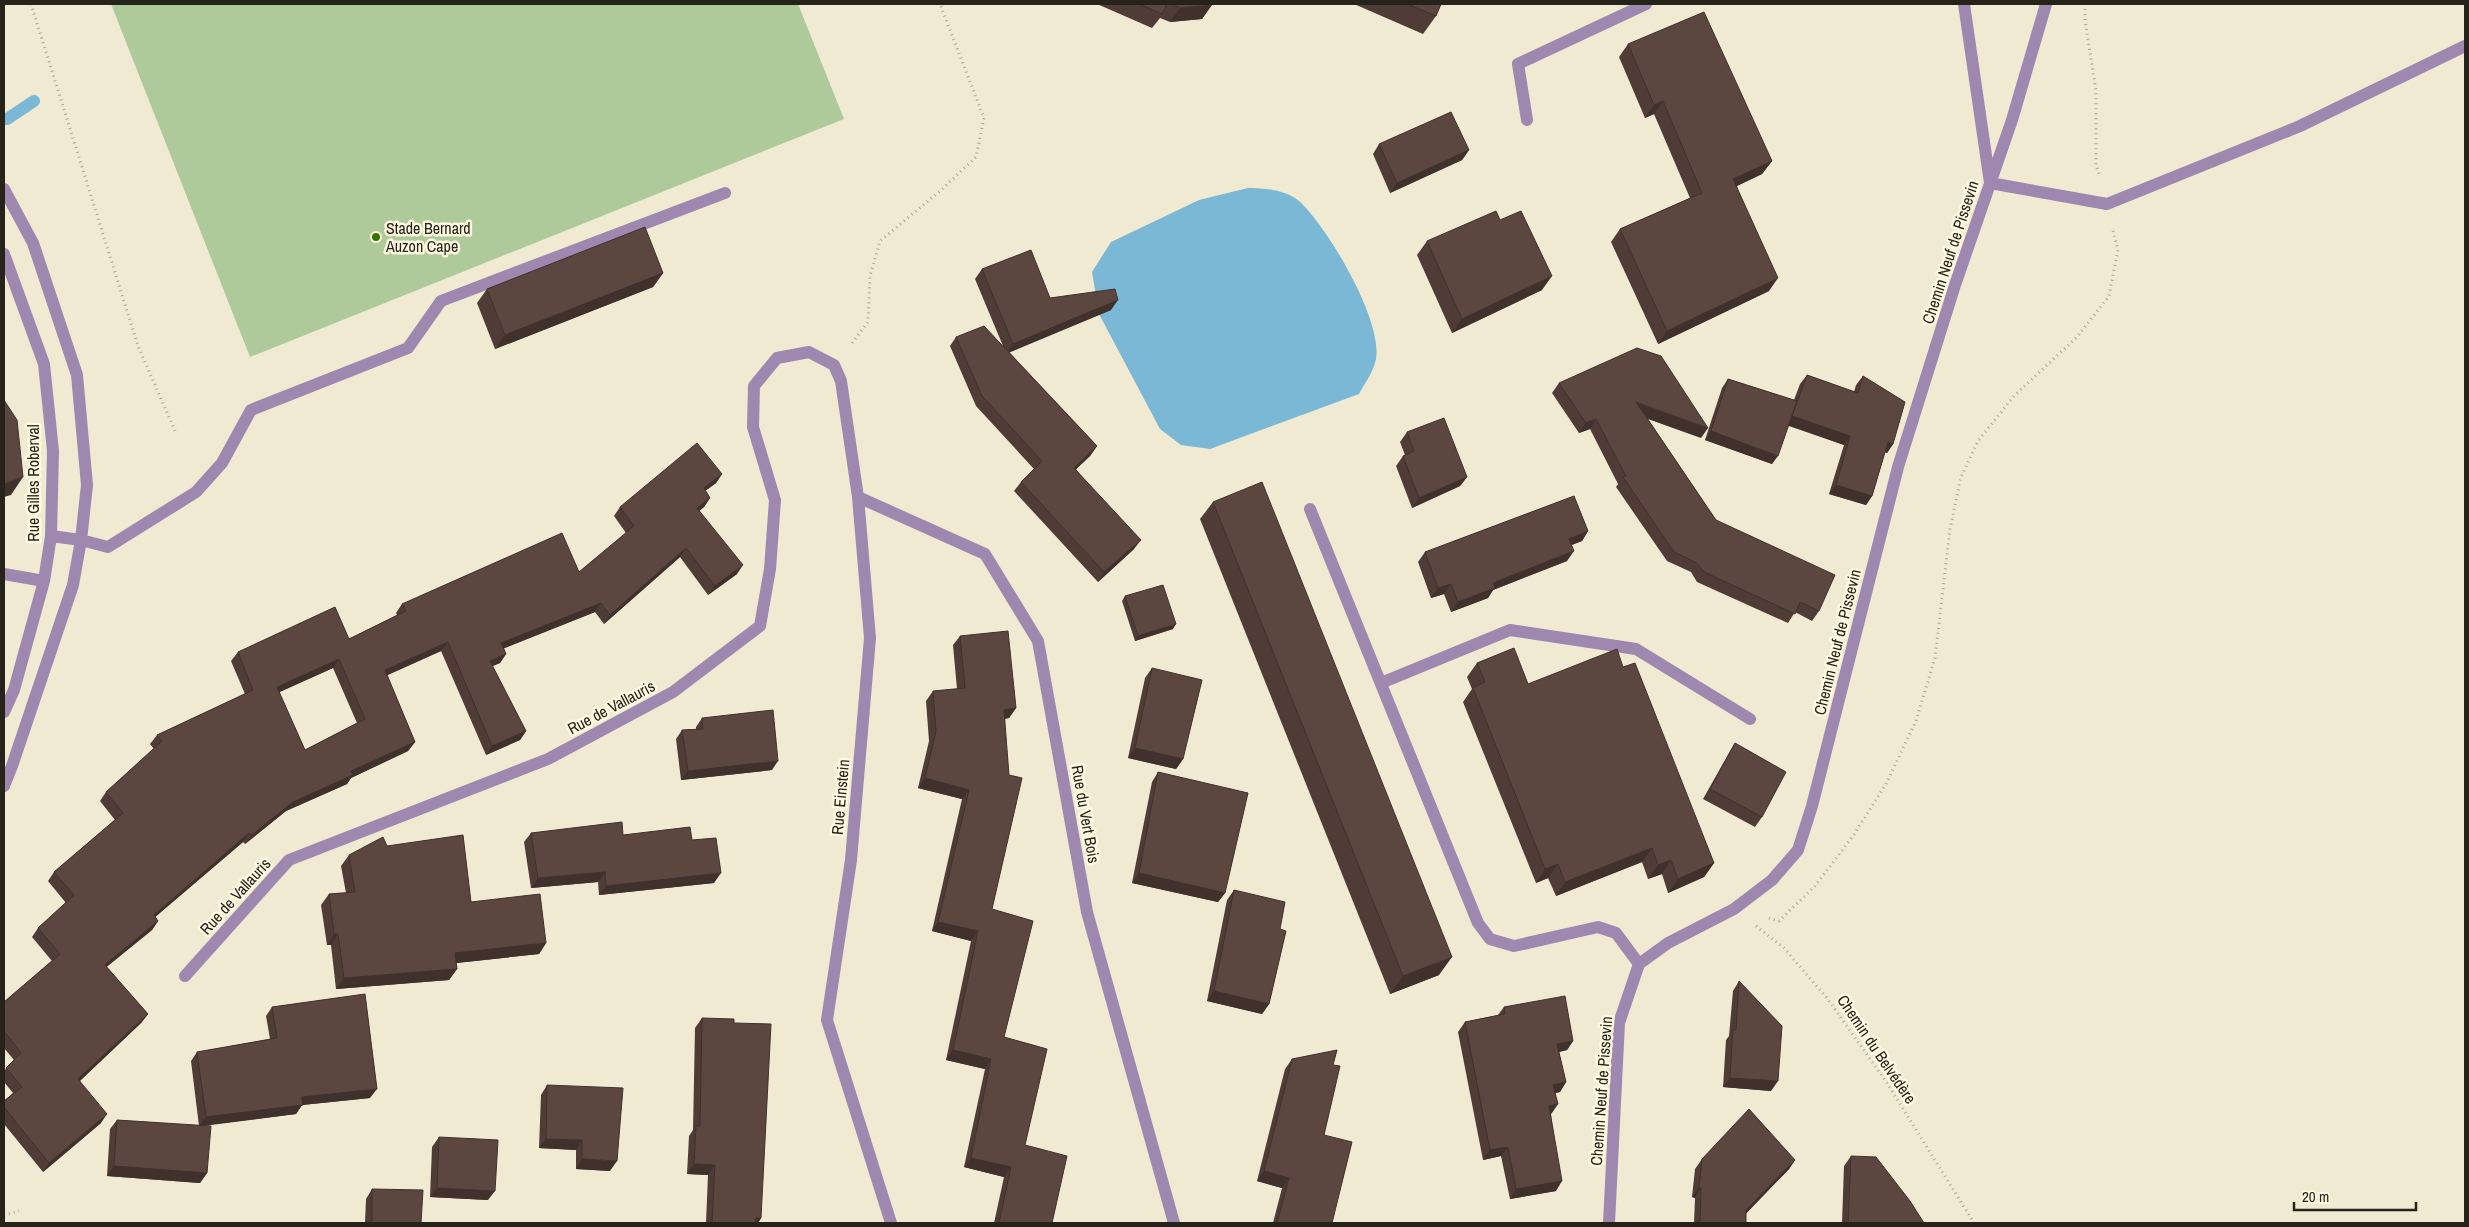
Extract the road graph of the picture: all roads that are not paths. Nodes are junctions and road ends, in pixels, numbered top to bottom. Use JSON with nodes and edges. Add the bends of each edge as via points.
{"nodes":[{"id":1,"x":1646,"y":4,"type":"edge"},
{"id":2,"x":1964,"y":4,"type":"edge"},
{"id":3,"x":2046,"y":4,"type":"edge"},
{"id":4,"x":2465,"y":46,"type":"edge"},
{"id":5,"x":1527,"y":120,"type":"dead end"},
{"id":6,"x":1990,"y":184,"type":"junction"},
{"id":7,"x":4,"y":189,"type":"edge"},
{"id":8,"x":725,"y":193,"type":"dead end"},
{"id":9,"x":4,"y":254,"type":"edge"},
{"id":10,"x":834,"y":365,"type":"joint"},
{"id":11,"x":858,"y":497,"type":"junction"},
{"id":12,"x":1310,"y":509,"type":"dead end"},
{"id":13,"x":51,"y":536,"type":"junction"},
{"id":14,"x":81,"y":540,"type":"junction"},
{"id":15,"x":4,"y":574,"type":"edge"},
{"id":16,"x":44,"y":581,"type":"junction"},
{"id":17,"x":1381,"y":683,"type":"junction"},
{"id":18,"x":9,"y":690,"type":"edge"},
{"id":19,"x":4,"y":712,"type":"edge"},
{"id":20,"x":1750,"y":719,"type":"dead end"},
{"id":21,"x":4,"y":786,"type":"edge"},
{"id":22,"x":1639,"y":964,"type":"junction"},
{"id":23,"x":185,"y":976,"type":"dead end"},
{"id":24,"x":891,"y":1223,"type":"edge"},
{"id":25,"x":1174,"y":1223,"type":"edge"},
{"id":26,"x":1609,"y":1223,"type":"edge"}],
"edges":[{"from":1,"to":5,"type":"street","via":[[1518,64]]},
{"from":2,"to":6,"type":"street"},
{"from":3,"to":6,"type":"street","name":"Chemin Neuf de Pissevin"},
{"from":4,"to":6,"type":"street","via":[[2300,126],[2107,204]]},
{"from":6,"to":22,"type":"street","name":"Chemin Neuf de Pissevin","via":[[1898,468],[1815,797],[1798,850],[1772,880],[1734,909],[1668,943]]},
{"from":7,"to":14,"type":"street","via":[[34,243],[77,375],[87,485]]},
{"from":8,"to":14,"type":"street","via":[[441,301],[408,348],[251,410],[222,463],[196,492],[108,547]]},
{"from":9,"to":13,"type":"street","name":"Rue Gilles Roberval","via":[[44,364],[53,450]]},
{"from":10,"to":11,"type":"street","name":"Rue Einstein","via":[[841,381]]},
{"from":10,"to":23,"type":"street","name":"Rue de Vallauris","via":[[809,352],[777,358],[754,386],[753,426],[775,500],[770,568],[760,626],[673,692],[548,759],[289,860]]},
{"from":11,"to":24,"type":"street","name":"Rue Einstein","via":[[870,638],[851,860],[827,1020]]},
{"from":11,"to":25,"type":"street","name":"Rue du Vert Bois","via":[[985,554],[1038,641],[1087,912]]},
{"from":12,"to":17,"type":"street"},
{"from":13,"to":14,"type":"street"},
{"from":13,"to":16,"type":"street","name":"Rue Gilles Roberval"},
{"from":14,"to":21,"type":"street","via":[[73,585]]},
{"from":15,"to":16,"type":"street"},
{"from":16,"to":18,"type":"street","name":"Rue Gilles Roberval"},
{"from":17,"to":20,"type":"street","via":[[1510,630],[1636,649]]},
{"from":17,"to":22,"type":"street","via":[[1478,922],[1490,939],[1514,946],[1598,927],[1616,933]]},
{"from":18,"to":19,"type":"street","name":"Rue Gilles Roberval"},
{"from":22,"to":26,"type":"street","name":"Chemin Neuf de Pissevin","via":[[1619,1023]]}]}
